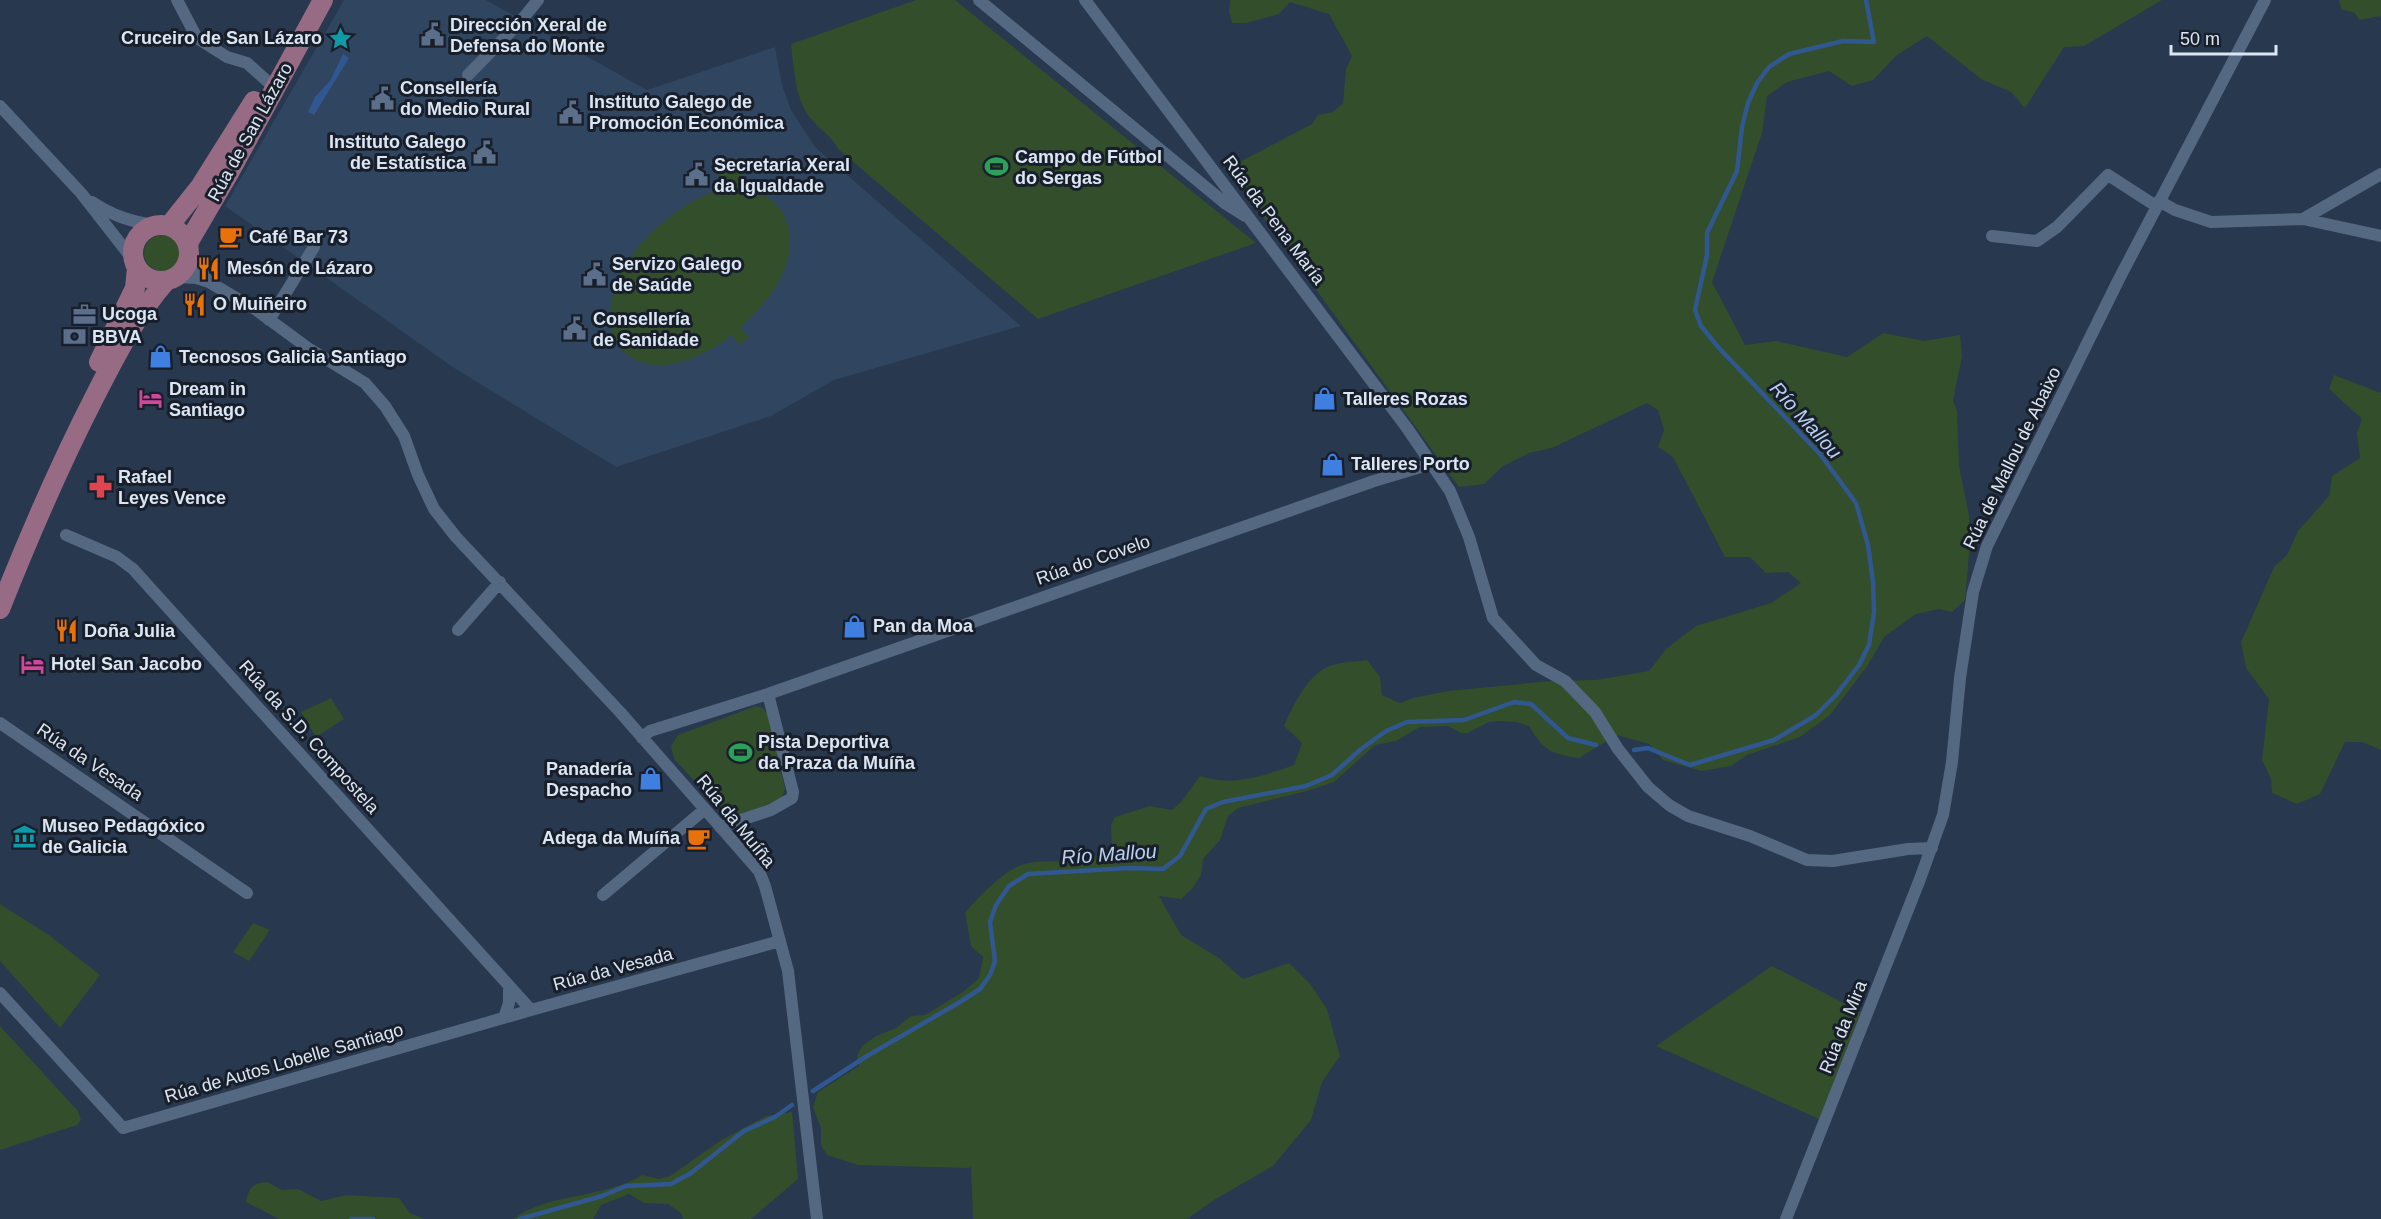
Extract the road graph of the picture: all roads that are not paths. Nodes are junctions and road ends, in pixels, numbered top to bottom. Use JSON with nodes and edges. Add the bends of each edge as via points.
{"nodes":[{"id":1,"x":177,"y":0,"type":"edge"},
{"id":2,"x":323,"y":0,"type":"edge"},
{"id":3,"x":538,"y":0,"type":"edge"},
{"id":4,"x":979,"y":0,"type":"edge"},
{"id":5,"x":1085,"y":0,"type":"edge"},
{"id":6,"x":2265,"y":0,"type":"edge"},
{"id":7,"x":311,"y":20,"type":"junction"},
{"id":8,"x":468,"y":75,"type":"dead end"},
{"id":9,"x":267,"y":81,"type":"junction"},
{"id":10,"x":0,"y":106,"type":"edge"},
{"id":11,"x":2381,"y":174,"type":"edge"},
{"id":12,"x":81,"y":193,"type":"junction"},
{"id":13,"x":2158,"y":204,"type":"junction"},
{"id":14,"x":1249,"y":216,"type":"junction"},
{"id":15,"x":2303,"y":219,"type":"junction"},
{"id":16,"x":163,"y":226,"type":"junction"},
{"id":17,"x":1992,"y":236,"type":"dead end"},
{"id":18,"x":2381,"y":236,"type":"edge"},
{"id":19,"x":314,"y":247,"type":"dead end"},
{"id":20,"x":188,"y":250,"type":"junction"},
{"id":21,"x":136,"y":264,"type":"junction"},
{"id":22,"x":171,"y":279,"type":"junction"},
{"id":23,"x":209,"y":282,"type":"junction"},
{"id":24,"x":269,"y":320,"type":"junction"},
{"id":25,"x":1431,"y":464,"type":"junction"},
{"id":26,"x":56,"y":475,"type":"junction"},
{"id":27,"x":66,"y":536,"type":"dead end"},
{"id":28,"x":500,"y":582,"type":"junction"},
{"id":29,"x":0,"y":609,"type":"edge"},
{"id":30,"x":458,"y":630,"type":"dead end"},
{"id":31,"x":768,"y":694,"type":"junction"},
{"id":32,"x":0,"y":723,"type":"edge"},
{"id":33,"x":642,"y":738,"type":"junction"},
{"id":34,"x":705,"y":809,"type":"junction"},
{"id":35,"x":720,"y":827,"type":"junction"},
{"id":36,"x":1932,"y":848,"type":"junction"},
{"id":37,"x":248,"y":893,"type":"dead end"},
{"id":38,"x":603,"y":895,"type":"dead end"},
{"id":39,"x":780,"y":941,"type":"junction"},
{"id":40,"x":509,"y":986,"type":"junction"},
{"id":41,"x":0,"y":993,"type":"edge"},
{"id":42,"x":531,"y":1010,"type":"junction"},
{"id":43,"x":504,"y":1018,"type":"junction"},
{"id":44,"x":454,"y":1032,"type":"joint"},
{"id":45,"x":817,"y":1219,"type":"edge"},
{"id":46,"x":1786,"y":1219,"type":"edge"}],
"edges":[{"from":1,"to":9,"type":"street","via":[[197,38],[227,57],[247,63]]},
{"from":2,"to":7,"type":"main road","name":"Rúa de San Lázaro"},
{"from":3,"to":8,"type":"street"},
{"from":4,"to":14,"type":"street","via":[[1226,204],[1244,217]]},
{"from":5,"to":14,"type":"street","name":"Rúa da Pena María"},
{"from":6,"to":13,"type":"street","name":"Rúa de Mallou de Abaixo"},
{"from":7,"to":9,"type":"main road","name":"Rúa de San Lázaro"},
{"from":7,"to":20,"type":"main road","name":"Rúa de San Lázaro"},
{"from":9,"to":16,"type":"main road","name":"Rúa de San Lázaro","via":[[200,187]]},
{"from":10,"to":12,"type":"street"},
{"from":11,"to":15,"type":"street"},
{"from":12,"to":16,"type":"street","via":[[112,214]]},
{"from":12,"to":21,"type":"street"},
{"from":13,"to":15,"type":"street","via":[[2211,222]]},
{"from":13,"to":17,"type":"street","via":[[2108,175],[2057,227],[2037,241]]},
{"from":13,"to":36,"type":"street","name":"Rúa de Mallou de Abaixo","via":[[1986,546],[1973,592],[1952,762]]},
{"from":14,"to":25,"type":"street","name":"Rúa da Pena María"},
{"from":15,"to":18,"type":"street"},
{"from":16,"to":20,"type":"main road","via":[[183,235]]},
{"from":16,"to":21,"type":"main road","via":[[148,229],[136,242]]},
{"from":19,"to":24,"type":"street"},
{"from":20,"to":22,"type":"main road","via":[[185,268]]},
{"from":20,"to":23,"type":"street","name":"Rúa da Muíña"},
{"from":21,"to":22,"type":"main road","via":[[148,278]]},
{"from":21,"to":26,"type":"main road","via":[[135,288],[76,413]]},
{"from":22,"to":23,"type":"street","name":"Rúa da Muíña"},
{"from":22,"to":26,"type":"main road","via":[[150,299]]},
{"from":23,"to":24,"type":"street","name":"Rúa da Muíña"},
{"from":24,"to":28,"type":"street","name":"Rúa da Muíña","via":[[365,383],[404,436],[434,509]]},
{"from":25,"to":31,"type":"street","name":"Rúa do Covelo"},
{"from":25,"to":36,"type":"street","name":"Rúa da Pena María","via":[[1450,491],[1469,537],[1493,618],[1536,665],[1565,681],[1588,704],[1648,787],[1669,805],[1688,816],[1808,860],[1833,861]]},
{"from":26,"to":29,"type":"main road"},
{"from":27,"to":40,"type":"street","name":"Rúa da S.D. Compostela","via":[[117,557],[133,569]]},
{"from":28,"to":30,"type":"street"},
{"from":28,"to":33,"type":"street","name":"Rúa da Muíña"},
{"from":31,"to":33,"type":"street","name":"Rúa do Covelo","via":[[650,731]]},
{"from":31,"to":35,"type":"street","via":[[792,798],[771,810]]},
{"from":32,"to":37,"type":"street","name":"Rúa da Vesada"},
{"from":33,"to":34,"type":"street","name":"Rúa da Muíña"},
{"from":34,"to":35,"type":"street","name":"Rúa da Muíña"},
{"from":34,"to":38,"type":"street"},
{"from":35,"to":39,"type":"street","name":"Rúa da Muíña","via":[[759,871]]},
{"from":36,"to":46,"type":"street","name":"Rúa da Mira"},
{"from":39,"to":42,"type":"street","name":"Rúa da Vesada"},
{"from":39,"to":45,"type":"street","name":"Rúa da Muíña","via":[[788,971]]},
{"from":40,"to":42,"type":"street","name":"Rúa da S.D. Compostela"},
{"from":40,"to":43,"type":"street"},
{"from":41,"to":44,"type":"street","name":"Rúa de Autos Lobelle Santiago","via":[[123,1128]]},
{"from":42,"to":43,"type":"street","name":"Rúa da Vesada"},
{"from":43,"to":44,"type":"street","name":"Rúa da Vesada"}]}
